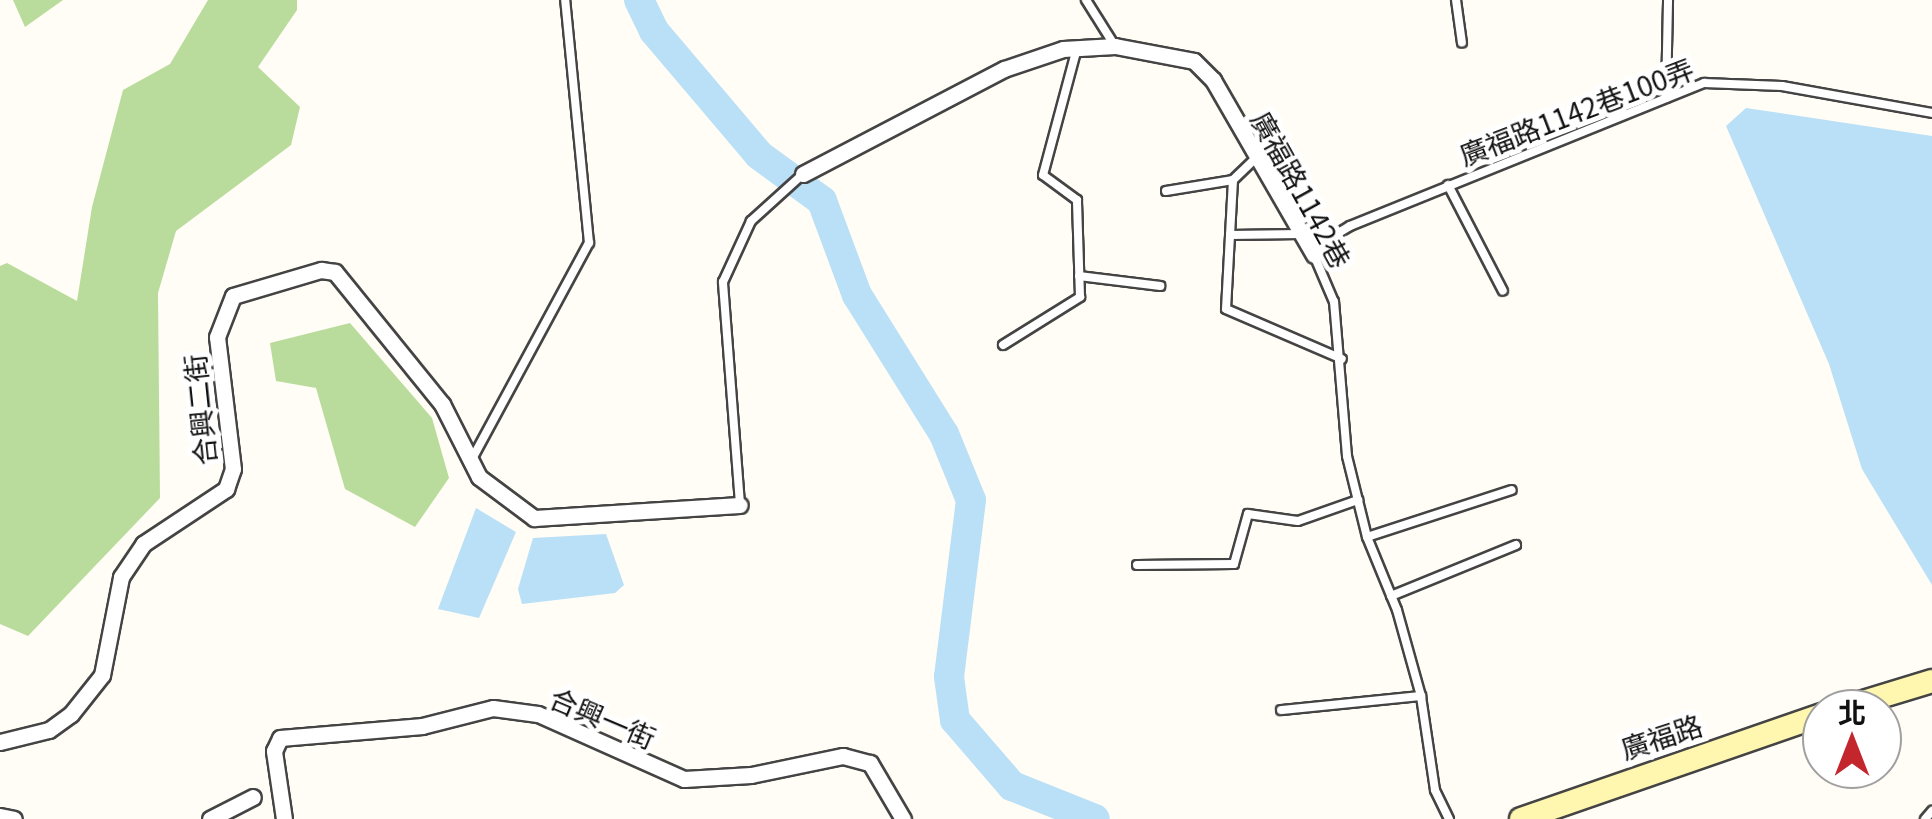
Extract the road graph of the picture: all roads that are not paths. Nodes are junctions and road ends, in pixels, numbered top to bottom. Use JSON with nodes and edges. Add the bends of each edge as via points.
{"nodes":[{"id":1,"x":565,"y":0,"type":"edge"},
{"id":2,"x":1086,"y":0,"type":"edge"},
{"id":3,"x":1456,"y":0,"type":"edge"},
{"id":4,"x":1668,"y":0,"type":"edge"},
{"id":5,"x":1462,"y":43,"type":"dead end"},
{"id":6,"x":1116,"y":46,"type":"junction"},
{"id":7,"x":1077,"y":48,"type":"junction"},
{"id":8,"x":1666,"y":98,"type":"junction"},
{"id":9,"x":1932,"y":113,"type":"edge"},
{"id":10,"x":1257,"y":157,"type":"junction"},
{"id":11,"x":803,"y":174,"type":"joint"},
{"id":12,"x":1233,"y":180,"type":"junction"},
{"id":13,"x":1448,"y":185,"type":"junction"},
{"id":14,"x":1166,"y":191,"type":"dead end"},
{"id":15,"x":1301,"y":234,"type":"junction"},
{"id":16,"x":1230,"y":236,"type":"junction"},
{"id":17,"x":1314,"y":255,"type":"junction"},
{"id":18,"x":1080,"y":276,"type":"junction"},
{"id":19,"x":1160,"y":286,"type":"dead end"},
{"id":20,"x":1503,"y":291,"type":"dead end"},
{"id":21,"x":1003,"y":345,"type":"dead end"},
{"id":22,"x":1342,"y":359,"type":"junction"},
{"id":23,"x":471,"y":461,"type":"junction"},
{"id":24,"x":1512,"y":490,"type":"dead end"},
{"id":25,"x":1358,"y":500,"type":"junction"},
{"id":26,"x":740,"y":505,"type":"joint"},
{"id":27,"x":1367,"y":537,"type":"junction"},
{"id":28,"x":1516,"y":545,"type":"dead end"},
{"id":29,"x":1137,"y":565,"type":"dead end"},
{"id":30,"x":1392,"y":596,"type":"junction"},
{"id":31,"x":1932,"y":681,"type":"edge"},
{"id":32,"x":1902,"y":690,"type":"edge"},
{"id":33,"x":1420,"y":696,"type":"junction"},
{"id":34,"x":1281,"y":710,"type":"dead end"},
{"id":35,"x":1802,"y":722,"type":"edge"},
{"id":36,"x":0,"y":742,"type":"edge"},
{"id":37,"x":253,"y":797,"type":"dead end"},
{"id":38,"x":1932,"y":810,"type":"edge"},
{"id":39,"x":0,"y":816,"type":"edge"},
{"id":40,"x":14,"y":819,"type":"edge"},
{"id":41,"x":210,"y":819,"type":"edge"},
{"id":42,"x":284,"y":819,"type":"edge"},
{"id":43,"x":903,"y":819,"type":"edge"},
{"id":44,"x":1449,"y":819,"type":"edge"},
{"id":45,"x":1521,"y":819,"type":"edge"},
{"id":46,"x":1924,"y":819,"type":"edge"}],
"edges":[{"from":1,"to":23,"type":"lane","via":[[589,243]]},
{"from":2,"to":6,"type":"lane"},
{"from":3,"to":5,"type":"lane"},
{"from":4,"to":8,"type":"lane"},
{"from":6,"to":7,"type":"street","name":"廣福路1142巷"},
{"from":6,"to":10,"type":"street","name":"廣福路1142巷","via":[[1194,60],[1213,80]]},
{"from":7,"to":11,"type":"street","name":"廣福路1142巷","via":[[1004,68]]},
{"from":7,"to":18,"type":"lane","via":[[1043,175],[1078,200]]},
{"from":8,"to":9,"type":"lane","name":"廣福路1142巷100弄","via":[[1704,82],[1740,80]]},
{"from":8,"to":13,"type":"lane","name":"廣福路1142巷100弄"},
{"from":10,"to":12,"type":"lane"},
{"from":10,"to":15,"type":"street","name":"廣福路1142巷"},
{"from":11,"to":26,"type":"lane","via":[[751,222],[723,282]]},
{"from":12,"to":14,"type":"lane"},
{"from":12,"to":16,"type":"lane"},
{"from":13,"to":17,"type":"lane","name":"廣福路1142巷100弄","via":[[1350,226]]},
{"from":13,"to":20,"type":"lane"},
{"from":15,"to":16,"type":"lane"},
{"from":15,"to":17,"type":"street","name":"廣福路1142巷"},
{"from":16,"to":22,"type":"lane","via":[[1226,308]]},
{"from":17,"to":22,"type":"lane","name":"廣福路1142巷","via":[[1334,302]]},
{"from":18,"to":19,"type":"lane"},
{"from":18,"to":21,"type":"lane","via":[[1080,297]]},
{"from":22,"to":25,"type":"lane","name":"廣福路1142巷"},
{"from":23,"to":26,"type":"street","name":"合興二街","via":[[479,478],[534,518]]},
{"from":23,"to":36,"type":"street","name":"合興二街","via":[[442,404],[335,272],[321,270],[234,296],[217,337],[234,469],[226,489],[142,544],[122,578],[113,647],[102,675],[71,714],[48,730]]},
{"from":24,"to":27,"type":"lane"},
{"from":25,"to":27,"type":"lane","name":"廣福路1142巷"},
{"from":25,"to":29,"type":"lane","via":[[1298,521],[1248,514],[1234,564]]},
{"from":27,"to":30,"type":"lane","name":"廣福路1142巷"},
{"from":28,"to":30,"type":"lane"},
{"from":30,"to":33,"type":"lane","name":"廣福路1142巷"},
{"from":31,"to":32,"type":"street"},
{"from":33,"to":34,"type":"lane"},
{"from":33,"to":44,"type":"lane","name":"廣福路1142巷","via":[[1435,790]]},
{"from":35,"to":45,"type":"street","name":"廣福路"},
{"from":37,"to":41,"type":"street"},
{"from":38,"to":46,"type":"lane"},
{"from":39,"to":40,"type":"street"},
{"from":42,"to":43,"type":"street","name":"合興一街","via":[[274,751],[280,738],[422,726],[493,708],[538,714],[684,779],[752,775],[843,756],[870,763]]}]}
